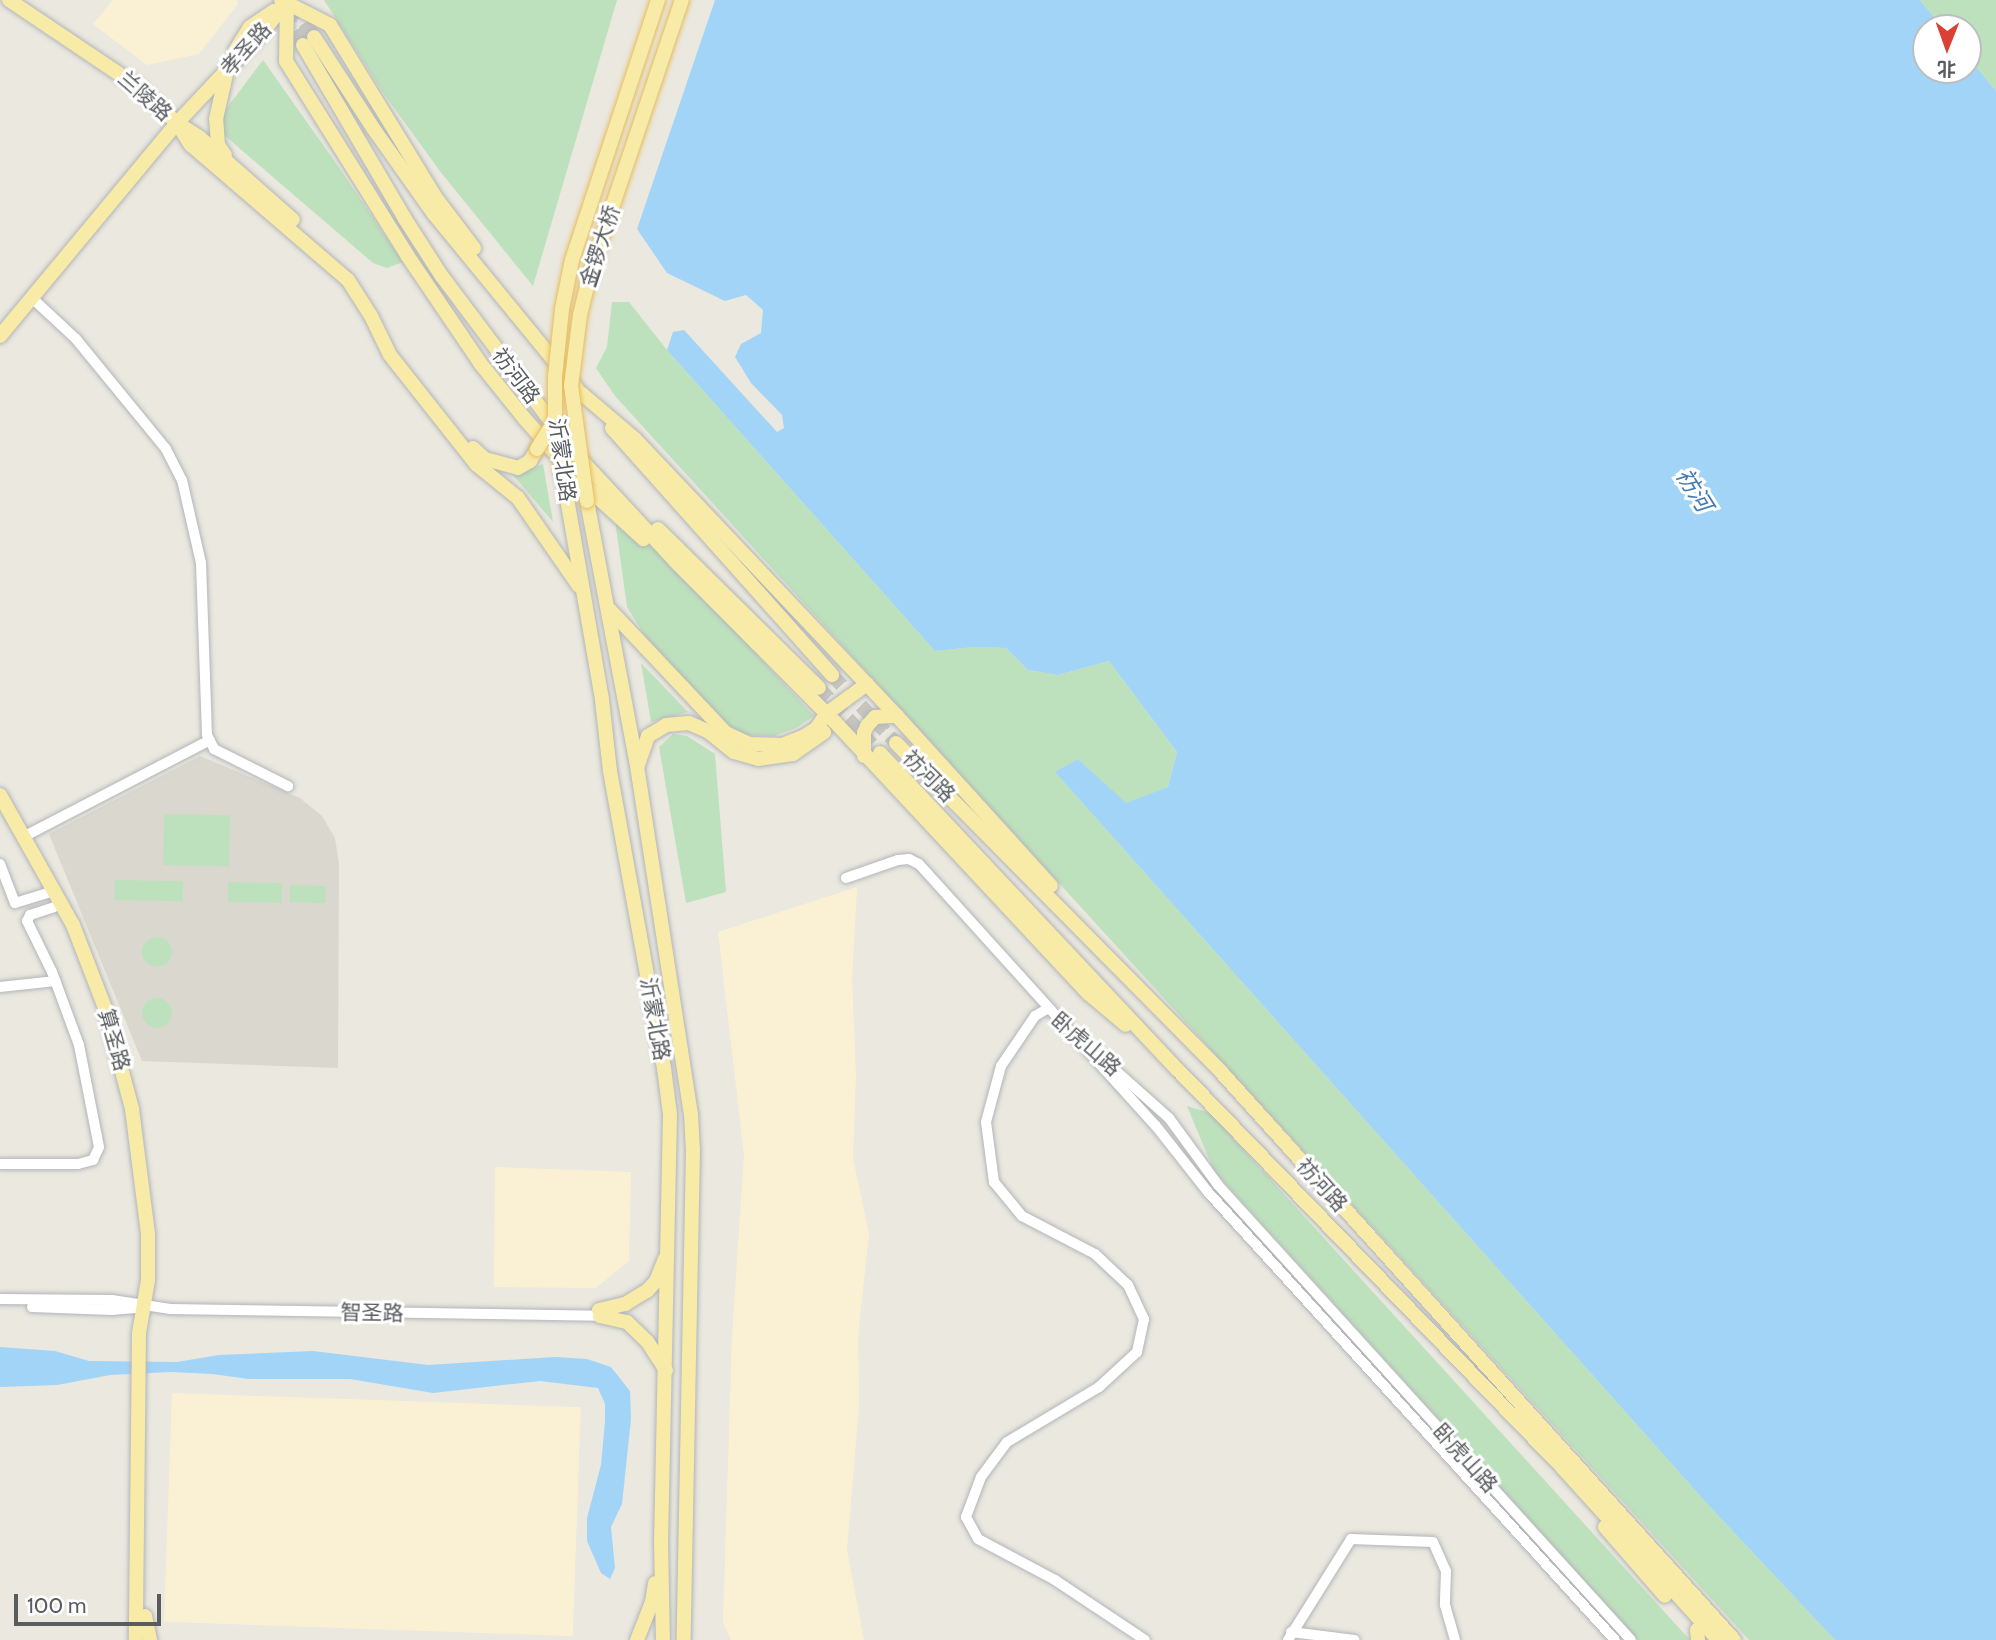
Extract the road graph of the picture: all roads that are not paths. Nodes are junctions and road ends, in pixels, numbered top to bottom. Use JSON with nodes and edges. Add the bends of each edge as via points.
{"nodes":[{"id":1,"x":9,"y":0,"type":"edge"},
{"id":2,"x":659,"y":0,"type":"edge"},
{"id":3,"x":682,"y":0,"type":"edge"},
{"id":4,"x":285,"y":1,"type":"edge"},
{"id":5,"x":0,"y":6,"type":"edge"},
{"id":6,"x":227,"y":69,"type":"junction"},
{"id":7,"x":177,"y":123,"type":"junction"},
{"id":8,"x":231,"y":165,"type":"junction"},
{"id":9,"x":407,"y":255,"type":"junction"},
{"id":10,"x":32,"y":298,"type":"junction"},
{"id":11,"x":0,"y":326,"type":"edge"},
{"id":12,"x":528,"y":331,"type":"junction"},
{"id":13,"x":0,"y":337,"type":"edge"},
{"id":14,"x":493,"y":344,"type":"junction"},
{"id":15,"x":581,"y":393,"type":"junction"},
{"id":16,"x":555,"y":405,"type":"joint"},
{"id":17,"x":555,"y":420,"type":"junction"},
{"id":18,"x":571,"y":449,"type":"junction"},
{"id":19,"x":587,"y":501,"type":"joint"},
{"id":20,"x":582,"y":590,"type":"junction"},
{"id":21,"x":608,"y":607,"type":"junction"},
{"id":22,"x":733,"y":620,"type":"junction"},
{"id":23,"x":832,"y":675,"type":"tunnel mouth"},
{"id":24,"x":867,"y":684,"type":"junction"},
{"id":25,"x":819,"y":688,"type":"tunnel mouth"},
{"id":26,"x":897,"y":716,"type":"junction"},
{"id":27,"x":830,"y":718,"type":"junction"},
{"id":28,"x":210,"y":740,"type":"junction"},
{"id":29,"x":896,"y":743,"type":"tunnel mouth"},
{"id":30,"x":880,"y":753,"type":"tunnel mouth"},
{"id":31,"x":864,"y":756,"type":"junction"},
{"id":32,"x":637,"y":766,"type":"junction"},
{"id":33,"x":288,"y":786,"type":"dead end"},
{"id":34,"x":0,"y":795,"type":"edge"},
{"id":35,"x":0,"y":812,"type":"edge"},
{"id":36,"x":25,"y":836,"type":"junction"},
{"id":37,"x":0,"y":864,"type":"edge"},
{"id":38,"x":846,"y":878,"type":"dead end"},
{"id":39,"x":47,"y":893,"type":"junction"},
{"id":40,"x":54,"y":907,"type":"junction"},
{"id":41,"x":56,"y":981,"type":"junction"},
{"id":42,"x":0,"y":987,"type":"edge"},
{"id":43,"x":1047,"y":1009,"type":"junction"},
{"id":44,"x":1178,"y":1070,"type":"junction"},
{"id":45,"x":1222,"y":1073,"type":"junction"},
{"id":46,"x":0,"y":1164,"type":"edge"},
{"id":47,"x":668,"y":1252,"type":"junction"},
{"id":48,"x":0,"y":1299,"type":"edge"},
{"id":49,"x":0,"y":1306,"type":"edge"},
{"id":50,"x":144,"y":1307,"type":"junction"},
{"id":51,"x":600,"y":1313,"type":"junction"},
{"id":52,"x":666,"y":1370,"type":"junction"},
{"id":53,"x":1561,"y":1466,"type":"junction"},
{"id":54,"x":661,"y":1540,"type":"junction"},
{"id":55,"x":686,"y":1555,"type":"junction"},
{"id":56,"x":140,"y":1617,"type":"junction"},
{"id":57,"x":1289,"y":1636,"type":"edge"},
{"id":58,"x":1700,"y":1637,"type":"edge"},
{"id":59,"x":125,"y":1640,"type":"edge"},
{"id":60,"x":136,"y":1640,"type":"edge"},
{"id":61,"x":147,"y":1640,"type":"edge"},
{"id":62,"x":637,"y":1640,"type":"edge"},
{"id":63,"x":663,"y":1640,"type":"edge"},
{"id":64,"x":684,"y":1640,"type":"edge"},
{"id":65,"x":694,"y":1640,"type":"edge"},
{"id":66,"x":1145,"y":1640,"type":"edge"},
{"id":67,"x":1355,"y":1640,"type":"edge"},
{"id":68,"x":1455,"y":1640,"type":"edge"},
{"id":69,"x":1615,"y":1640,"type":"edge"},
{"id":70,"x":1631,"y":1640,"type":"edge"},
{"id":71,"x":1718,"y":1640,"type":"edge"},
{"id":72,"x":1734,"y":1640,"type":"edge"}],
"edges":[{"from":1,"to":7,"type":"main road","name":"兰陵路","via":[[137,86]]},
{"from":2,"to":16,"type":"main road","name":"金锣大桥","bridge":true,"via":[[572,260],[558,340]]},
{"from":3,"to":19,"type":"main road","name":"金锣大桥","bridge":true,"via":[[580,315],[571,386]]},
{"from":4,"to":6,"type":"main road","name":"孝圣路"},
{"from":4,"to":7,"type":"main road","name":"孝圣路","via":[[250,27],[241,45],[190,100]]},
{"from":4,"to":9,"type":"main road","via":[[286,61]]},
{"from":4,"to":12,"type":"main road","name":"祊河路","via":[[330,25],[436,198]]},
{"from":5,"to":7,"type":"main road","name":"兰陵路","via":[[155,113]]},
{"from":6,"to":7,"type":"main road","name":"孝圣路"},
{"from":6,"to":8,"type":"main road","via":[[216,119],[218,145]]},
{"from":7,"to":8,"type":"main road"},
{"from":7,"to":10,"type":"main road","name":"孝圣路"},
{"from":7,"to":11,"type":"main road","name":"孝圣路","via":[[157,139]]},
{"from":7,"to":20,"type":"main road","via":[[191,145],[348,280],[398,365],[476,464],[518,498]]},
{"from":8,"to":17,"type":"main road","bridge":true,"via":[[355,275],[393,350],[485,459],[518,468],[530,461]]},
{"from":9,"to":14,"type":"main road"},
{"from":9,"to":22,"type":"main road","via":[[480,363],[580,481]]},
{"from":10,"to":13,"type":"main road","name":"孝圣路"},
{"from":10,"to":28,"type":"street","via":[[76,340],[133,407],[166,449],[182,480],[201,563]]},
{"from":12,"to":14,"type":"main road","name":"祊河路","via":[[434,214],[308,41],[405,219]]},
{"from":12,"to":15,"type":"main road","name":"祊河路"},
{"from":14,"to":18,"type":"main road","name":"祊河路"},
{"from":15,"to":23,"type":"main road","name":"祊河路"},
{"from":15,"to":24,"type":"main road","via":[[635,439]]},
{"from":16,"to":17,"type":"main road","name":"沂蒙北路","bridge":true},
{"from":17,"to":20,"type":"main road","name":"沂蒙北路","bridge":true},
{"from":18,"to":22,"type":"main road"},
{"from":18,"to":25,"type":"main road","name":"祊河路","via":[[643,513]]},
{"from":19,"to":21,"type":"main road","name":"沂蒙北路"},
{"from":20,"to":47,"type":"main road","name":"沂蒙北路","via":[[670,1114]]},
{"from":21,"to":27,"type":"main road","via":[[726,733],[742,742],[759,746],[794,741]]},
{"from":21,"to":32,"type":"main road","name":"沂蒙北路"},
{"from":22,"to":27,"type":"main road"},
{"from":24,"to":26,"type":"main road"},
{"from":24,"to":27,"type":"main road"},
{"from":26,"to":31,"type":"main road","via":[[875,717],[867,726]]},
{"from":26,"to":45,"type":"main road"},
{"from":27,"to":31,"type":"main road"},
{"from":27,"to":32,"type":"main road","via":[[793,754],[758,759],[734,752],[689,723],[666,725],[648,736]]},
{"from":28,"to":33,"type":"street","via":[[214,749]]},
{"from":28,"to":36,"type":"street"},
{"from":29,"to":45,"type":"main road","name":"祊河路"},
{"from":30,"to":44,"type":"main road","name":"祊河路"},
{"from":31,"to":44,"type":"main road","via":[[1089,994]]},
{"from":32,"to":55,"type":"main road","name":"沂蒙北路","via":[[687,1079],[692,1137]]},
{"from":34,"to":36,"type":"main road","name":"算圣路"},
{"from":35,"to":39,"type":"main road","name":"算圣路"},
{"from":36,"to":50,"type":"main road","name":"算圣路","via":[[73,925],[119,1056],[144,1190],[148,1280]]},
{"from":37,"to":39,"type":"street","via":[[15,903]]},
{"from":38,"to":43,"type":"street","via":[[898,860],[919,864]]},
{"from":39,"to":40,"type":"main road","name":"算圣路"},
{"from":40,"to":41,"type":"street","via":[[30,915],[27,921]]},
{"from":40,"to":50,"type":"main road","name":"算圣路","via":[[97,1011],[123,1111]]},
{"from":41,"to":42,"type":"street"},
{"from":41,"to":46,"type":"street","via":[[79,1045],[99,1147],[93,1160],[78,1164]]},
{"from":43,"to":66,"type":"street","via":[[1035,1016],[1001,1066],[986,1122],[994,1182],[1022,1216],[1095,1254],[1128,1285],[1144,1319],[1138,1352],[1100,1387],[1007,1442],[981,1477],[966,1517],[978,1539],[1055,1580]]},
{"from":43,"to":69,"type":"street","name":"卧虎山路"},
{"from":43,"to":70,"type":"street","name":"卧虎山路","via":[[1169,1118],[1218,1185]]},
{"from":44,"to":53,"type":"main road","name":"祊河路"},
{"from":45,"to":72,"type":"main road","name":"祊河路"},
{"from":47,"to":51,"type":"main road","via":[[647,1291]]},
{"from":47,"to":52,"type":"main road","name":"沂蒙北路"},
{"from":48,"to":50,"type":"street","name":"智圣路","via":[[112,1300]]},
{"from":49,"to":50,"type":"street","name":"智圣路"},
{"from":50,"to":51,"type":"street","name":"智圣路"},
{"from":50,"to":56,"type":"main road","name":"算圣路"},
{"from":51,"to":52,"type":"main road","via":[[627,1322],[647,1340]]},
{"from":52,"to":54,"type":"main road","name":"沂蒙北路"},
{"from":53,"to":58,"type":"main road","via":[[1616,1542]]},
{"from":53,"to":71,"type":"main road","name":"祊河路"},
{"from":54,"to":62,"type":"main road","via":[[652,1602]]},
{"from":54,"to":63,"type":"main road","name":"沂蒙北路"},
{"from":55,"to":64,"type":"main road","name":"沂蒙北路"},
{"from":55,"to":65,"type":"main road"},
{"from":56,"to":59,"type":"main road"},
{"from":56,"to":60,"type":"main road","name":"算圣路"},
{"from":56,"to":61,"type":"main road"},
{"from":57,"to":67,"type":"street"},
{"from":57,"to":68,"type":"street","via":[[1351,1539],[1433,1542],[1446,1570],[1445,1605]]}]}
